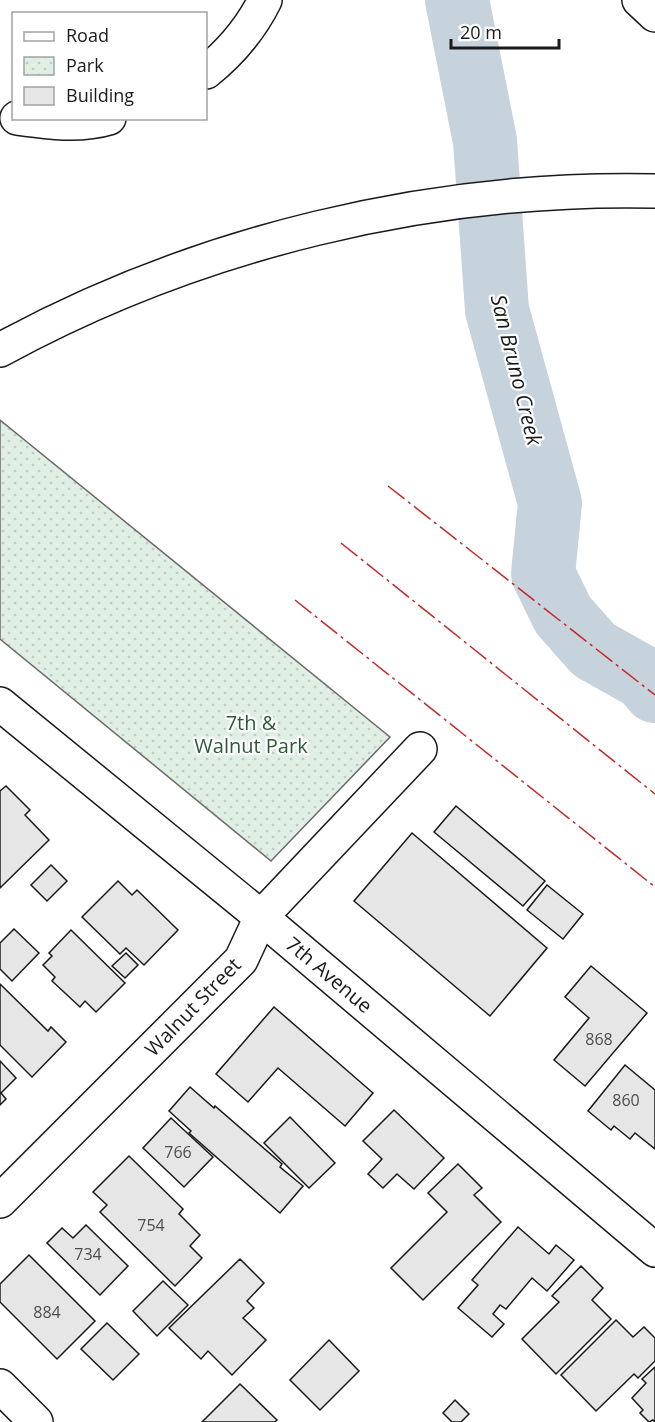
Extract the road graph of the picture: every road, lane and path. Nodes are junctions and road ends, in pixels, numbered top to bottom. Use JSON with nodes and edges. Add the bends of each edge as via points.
{"nodes":[{"id":1,"x":266,"y":0,"type":"edge"},
{"id":2,"x":639,"y":0,"type":"edge"},
{"id":3,"x":655,"y":15,"type":"edge"},
{"id":4,"x":207,"y":71,"type":"edge"},
{"id":5,"x":29,"y":120,"type":"edge"},
{"id":6,"x":102,"y":120,"type":"edge"},
{"id":7,"x":655,"y":191,"type":"edge"},
{"id":8,"x":0,"y":350,"type":"edge"},
{"id":9,"x":0,"y":704,"type":"edge"},
{"id":10,"x":420,"y":749,"type":"dead end"},
{"id":11,"x":261,"y":917,"type":"junction"},
{"id":12,"x":0,"y":1201,"type":"edge"},
{"id":13,"x":655,"y":1250,"type":"edge"},
{"id":14,"x":0,"y":1386,"type":"edge"},
{"id":15,"x":36,"y":1422,"type":"edge"}],
"edges":[{"from":1,"to":4,"type":"main road","via":[[254,21]]},
{"from":2,"to":3,"type":"main road"},
{"from":5,"to":6,"type":"main road"},
{"from":7,"to":8,"type":"main road","via":[[514,195],[386,214],[273,239],[157,278],[48,324]]},
{"from":9,"to":11,"type":"main road","name":"7th Avenue"},
{"from":10,"to":11,"type":"main road","name":"Walnut Street"},
{"from":11,"to":12,"type":"main road","name":"Walnut Street","via":[[241,960]]},
{"from":11,"to":13,"type":"main road","name":"7th Avenue"},
{"from":14,"to":15,"type":"main road"}]}
